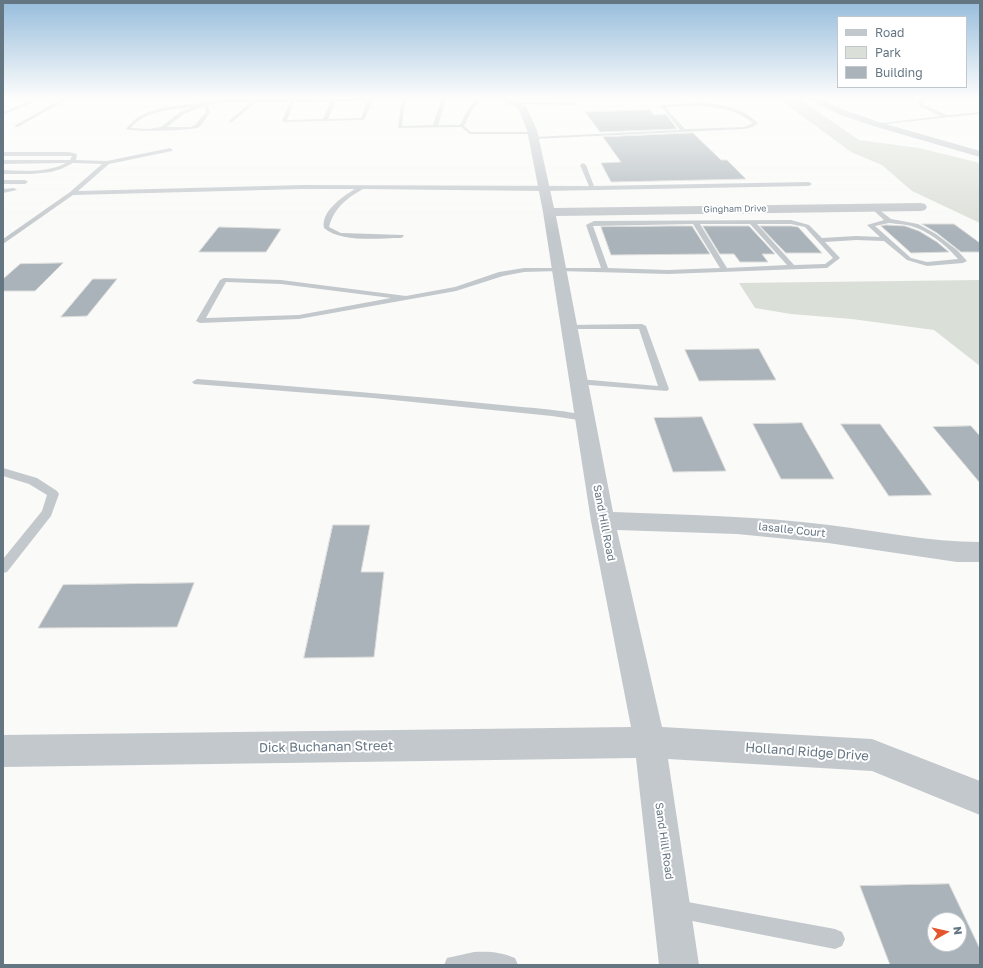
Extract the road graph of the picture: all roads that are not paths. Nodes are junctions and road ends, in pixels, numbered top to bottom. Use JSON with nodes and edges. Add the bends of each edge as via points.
{"nodes":[{"id":1,"x":535,"y":143,"type":"edge"},
{"id":2,"x":942,"y":143,"type":"edge"},
{"id":3,"x":170,"y":150,"type":"dead end"},
{"id":4,"x":3,"y":154,"type":"edge"},
{"id":5,"x":980,"y":154,"type":"edge"},
{"id":6,"x":3,"y":162,"type":"edge"},
{"id":7,"x":72,"y":162,"type":"junction"},
{"id":8,"x":107,"y":163,"type":"junction"},
{"id":9,"x":583,"y":165,"type":"dead end"},
{"id":10,"x":3,"y":172,"type":"edge"},
{"id":11,"x":3,"y":182,"type":"edge"},
{"id":12,"x":25,"y":182,"type":"dead end"},
{"id":13,"x":809,"y":184,"type":"dead end"},
{"id":14,"x":361,"y":187,"type":"junction"},
{"id":15,"x":592,"y":188,"type":"junction"},
{"id":16,"x":544,"y":189,"type":"junction"},
{"id":17,"x":3,"y":190,"type":"edge"},
{"id":18,"x":14,"y":190,"type":"dead end"},
{"id":19,"x":72,"y":193,"type":"junction"},
{"id":20,"x":921,"y":207,"type":"dead end"},
{"id":21,"x":873,"y":208,"type":"junction"},
{"id":22,"x":771,"y":209,"type":"junction"},
{"id":23,"x":662,"y":210,"type":"junction"},
{"id":24,"x":549,"y":212,"type":"junction"},
{"id":25,"x":606,"y":217,"type":"junction"},
{"id":26,"x":889,"y":221,"type":"junction"},
{"id":27,"x":666,"y":222,"type":"junction"},
{"id":28,"x":695,"y":222,"type":"junction"},
{"id":29,"x":752,"y":222,"type":"junction"},
{"id":30,"x":783,"y":222,"type":"junction"},
{"id":31,"x":401,"y":236,"type":"dead end"},
{"id":32,"x":886,"y":239,"type":"junction"},
{"id":33,"x":820,"y":240,"type":"junction"},
{"id":34,"x":3,"y":242,"type":"edge"},
{"id":35,"x":792,"y":267,"type":"junction"},
{"id":36,"x":559,"y":269,"type":"junction"},
{"id":37,"x":605,"y":270,"type":"junction"},
{"id":38,"x":724,"y":270,"type":"junction"},
{"id":39,"x":406,"y":298,"type":"junction"},
{"id":40,"x":569,"y":327,"type":"junction"},
{"id":41,"x":197,"y":382,"type":"dead end"},
{"id":42,"x":579,"y":382,"type":"junction"},
{"id":43,"x":585,"y":418,"type":"junction"},
{"id":44,"x":3,"y":472,"type":"edge"},
{"id":45,"x":603,"y":521,"type":"junction"},
{"id":46,"x":980,"y":552,"type":"edge"},
{"id":47,"x":3,"y":568,"type":"edge"},
{"id":48,"x":650,"y":742,"type":"junction"},
{"id":49,"x":3,"y":751,"type":"edge"},
{"id":50,"x":980,"y":798,"type":"edge"},
{"id":51,"x":673,"y":908,"type":"junction"},
{"id":52,"x":835,"y":939,"type":"dead end"},
{"id":53,"x":454,"y":965,"type":"edge"},
{"id":54,"x":508,"y":965,"type":"edge"},
{"id":55,"x":679,"y":965,"type":"edge"}],
"edges":[{"from":1,"to":16,"type":"street","name":"Sand Hill Road"},
{"from":2,"to":5,"type":"street"},
{"from":3,"to":8,"type":"lane"},
{"from":4,"to":7,"type":"lane","via":[[75,155]]},
{"from":6,"to":7,"type":"lane"},
{"from":7,"to":8,"type":"lane"},
{"from":7,"to":10,"type":"lane","via":[[55,170]]},
{"from":8,"to":19,"type":"lane"},
{"from":9,"to":15,"type":"lane"},
{"from":11,"to":12,"type":"lane"},
{"from":13,"to":15,"type":"lane"},
{"from":14,"to":16,"type":"lane"},
{"from":14,"to":19,"type":"lane"},
{"from":14,"to":31,"type":"lane","via":[[334,208],[326,227],[340,235]]},
{"from":15,"to":16,"type":"lane"},
{"from":16,"to":24,"type":"street","name":"Sand Hill Road"},
{"from":17,"to":18,"type":"lane"},
{"from":19,"to":34,"type":"lane"},
{"from":20,"to":21,"type":"street","name":"Gingham Drive"},
{"from":21,"to":22,"type":"street","name":"Gingham Drive"},
{"from":21,"to":26,"type":"lane"},
{"from":22,"to":23,"type":"street","name":"Gingham Drive"},
{"from":22,"to":30,"type":"lane"},
{"from":23,"to":25,"type":"street","name":"Gingham Drive"},
{"from":23,"to":27,"type":"lane"},
{"from":24,"to":25,"type":"street","name":"Gingham Drive"},
{"from":24,"to":36,"type":"street","name":"Sand Hill Road"},
{"from":25,"to":27,"type":"lane"},
{"from":25,"to":37,"type":"lane","via":[[589,225]]},
{"from":26,"to":32,"type":"lane","via":[[870,225]]},
{"from":26,"to":32,"type":"lane","via":[[916,224],[955,251],[963,261],[927,264],[909,258]]},
{"from":27,"to":28,"type":"lane"},
{"from":28,"to":29,"type":"lane"},
{"from":28,"to":38,"type":"lane"},
{"from":29,"to":30,"type":"lane"},
{"from":29,"to":35,"type":"lane"},
{"from":30,"to":33,"type":"lane","via":[[807,226]]},
{"from":32,"to":33,"type":"lane"},
{"from":33,"to":35,"type":"lane","via":[[837,258],[827,266]]},
{"from":35,"to":38,"type":"lane"},
{"from":36,"to":37,"type":"lane"},
{"from":36,"to":39,"type":"lane","via":[[524,270],[502,274],[456,289]]},
{"from":36,"to":40,"type":"street","name":"Sand Hill Road"},
{"from":37,"to":38,"type":"lane"},
{"from":39,"to":39,"type":"lane","via":[[281,282],[224,280],[200,321],[298,317]]},
{"from":40,"to":42,"type":"street","name":"Sand Hill Road"},
{"from":40,"to":42,"type":"lane","via":[[642,326],[664,389]]},
{"from":41,"to":43,"type":"lane","via":[[373,395]]},
{"from":42,"to":43,"type":"street","name":"Sand Hill Road"},
{"from":43,"to":45,"type":"street","name":"Sand Hill Road"},
{"from":44,"to":47,"type":"lane","via":[[33,481],[53,494],[47,513]]},
{"from":45,"to":46,"type":"street","name":"lasalle Court","via":[[737,525],[828,534],[957,552]]},
{"from":45,"to":48,"type":"street","name":"Sand Hill Road"},
{"from":48,"to":49,"type":"street","name":"Dick Buchanan Street"},
{"from":48,"to":50,"type":"street","name":"Holland Ridge Drive","via":[[872,755]]},
{"from":48,"to":51,"type":"street","name":"Sand Hill Road"},
{"from":51,"to":52,"type":"lane"},
{"from":51,"to":55,"type":"street","name":"Sand Hill Road"},
{"from":53,"to":54,"type":"lane","via":[[471,961],[500,961]]}]}
